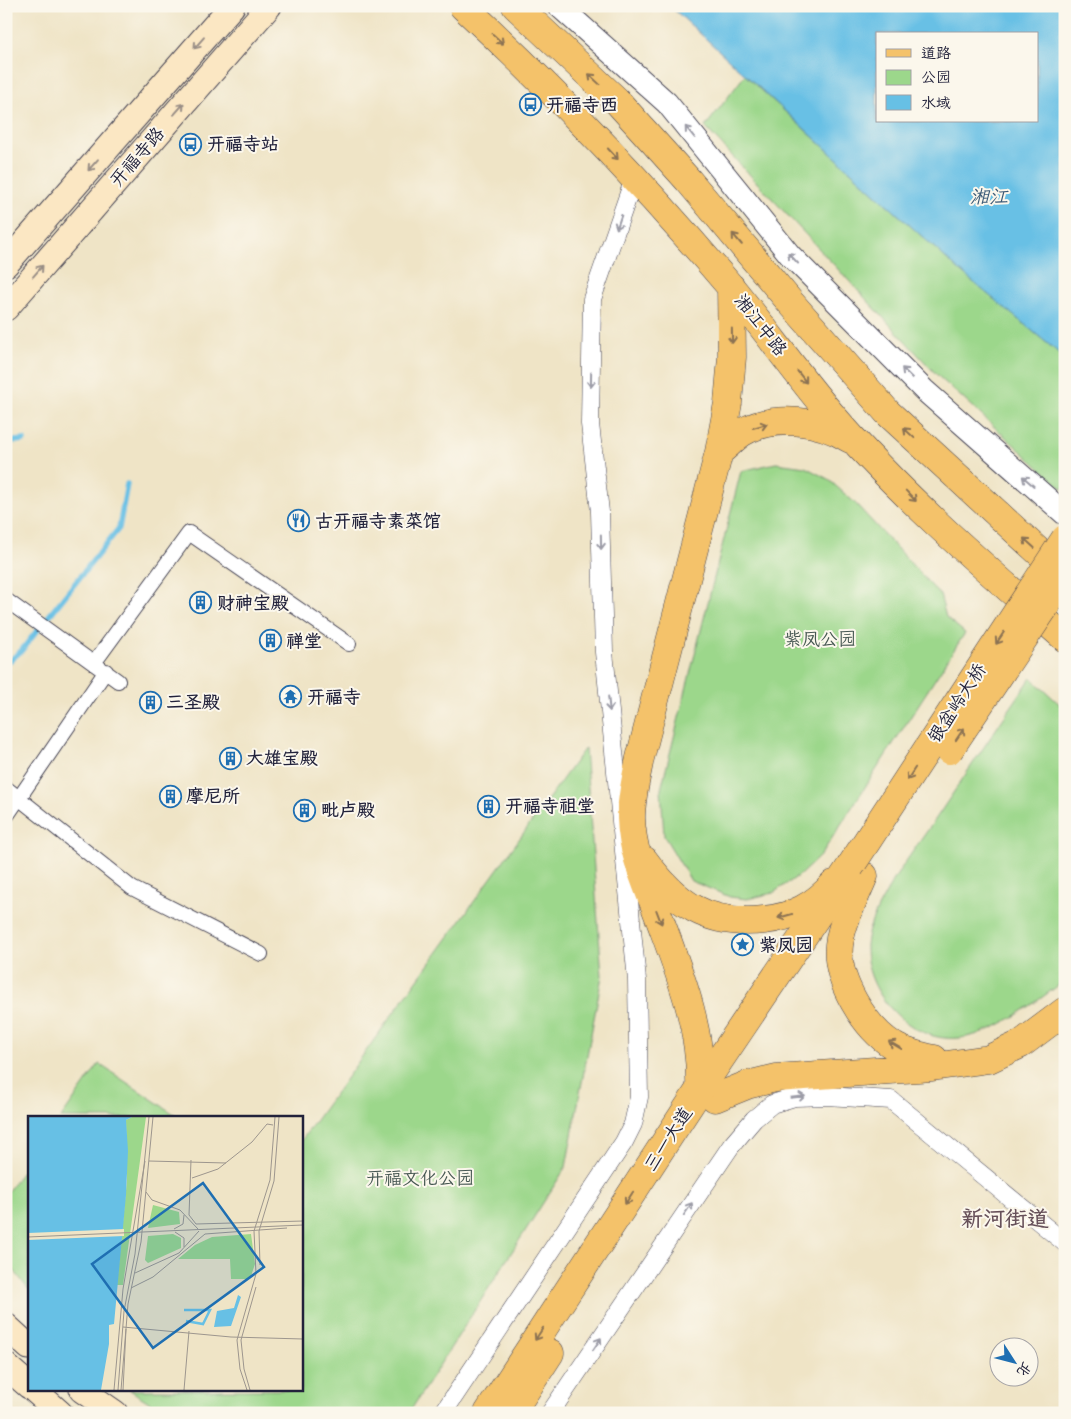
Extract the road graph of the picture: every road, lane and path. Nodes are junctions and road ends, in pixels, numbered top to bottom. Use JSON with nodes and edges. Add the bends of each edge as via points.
{"nodes":[{"id":1,"x":232,"y":6,"type":"edge"},
{"id":2,"x":269,"y":6,"type":"edge"},
{"id":3,"x":462,"y":6,"type":"edge"},
{"id":4,"x":516,"y":6,"type":"edge"},
{"id":5,"x":559,"y":6,"type":"edge"},
{"id":6,"x":634,"y":176,"type":"junction"},
{"id":7,"x":6,"y":264,"type":"edge"},
{"id":8,"x":731,"y":287,"type":"junction"},
{"id":9,"x":6,"y":308,"type":"edge"},
{"id":10,"x":862,"y":447,"type":"junction"},
{"id":11,"x":719,"y":452,"type":"junction"},
{"id":12,"x":1065,"y":514,"type":"edge"},
{"id":13,"x":1065,"y":539,"type":"edge"},
{"id":14,"x":1065,"y":576,"type":"edge"},
{"id":15,"x":6,"y":600,"type":"edge"},
{"id":16,"x":1065,"y":638,"type":"edge"},
{"id":17,"x":349,"y":644,"type":"dead end"},
{"id":18,"x":94,"y":663,"type":"junction"},
{"id":19,"x":106,"y":671,"type":"junction"},
{"id":20,"x":118,"y":681,"type":"dead end"},
{"id":21,"x":6,"y":788,"type":"edge"},
{"id":22,"x":19,"y":800,"type":"junction"},
{"id":23,"x":6,"y":818,"type":"edge"},
{"id":24,"x":633,"y":838,"type":"junction"},
{"id":25,"x":857,"y":872,"type":"junction"},
{"id":26,"x":262,"y":954,"type":"dead end"},
{"id":27,"x":1065,"y":1011,"type":"edge"},
{"id":28,"x":958,"y":1063,"type":"junction"},
{"id":29,"x":708,"y":1094,"type":"junction"},
{"id":30,"x":1065,"y":1243,"type":"edge"},
{"id":31,"x":6,"y":1326,"type":"edge"},
{"id":32,"x":28,"y":1346,"type":"edge"},
{"id":33,"x":6,"y":1366,"type":"edge"},
{"id":34,"x":28,"y":1385,"type":"edge"},
{"id":35,"x":36,"y":1392,"type":"edge"},
{"id":36,"x":85,"y":1392,"type":"edge"},
{"id":37,"x":60,"y":1413,"type":"edge"},
{"id":38,"x":115,"y":1413,"type":"edge"},
{"id":39,"x":443,"y":1413,"type":"edge"},
{"id":40,"x":488,"y":1413,"type":"edge"},
{"id":41,"x":511,"y":1413,"type":"edge"},
{"id":42,"x":550,"y":1413,"type":"edge"}],
"edges":[{"from":1,"to":7,"type":"main road","name":"开福寺路","one_way":true},
{"from":9,"to":2,"type":"main road","name":"开福寺路","one_way":true},
{"from":3,"to":6,"type":"main road","name":"湘江中路","one_way":true,"via":[[570,107]]},
{"from":14,"to":4,"type":"main road","name":"湘江中路","one_way":true,"via":[[888,413],[623,107]]},
{"from":12,"to":5,"type":"street","one_way":true,"via":[[924,390],[790,255],[667,103]]},
{"from":6,"to":8,"type":"main road","name":"湘江中路"},
{"from":6,"to":39,"type":"street","one_way":true,"via":[[592,299],[590,424],[600,512],[604,652],[637,980],[639,1097],[633,1124],[624,1142]]},
{"from":8,"to":10,"type":"main road","name":"湘江中路","one_way":true,"via":[[831,414]]},
{"from":8,"to":11,"type":"main road","one_way":true,"via":[[732,357]]},
{"from":11,"to":10,"type":"main road","one_way":true,"via":[[742,433],[757,426],[791,421],[836,430]]},
{"from":10,"to":16,"type":"main road","name":"湘江中路","one_way":true,"via":[[954,541]]},
{"from":11,"to":24,"type":"main road","via":[[640,758],[632,796]]},
{"from":13,"to":25,"type":"main road","name":"银盆岭大桥","one_way":true,"bridge":true},
{"from":25,"to":14,"type":"main road","name":"银盆岭大桥","one_way":true,"bridge":true},
{"from":15,"to":18,"type":"street"},
{"from":17,"to":18,"type":"street","via":[[189,533]]},
{"from":18,"to":19,"type":"street"},
{"from":19,"to":20,"type":"street"},
{"from":19,"to":22,"type":"street"},
{"from":21,"to":22,"type":"street"},
{"from":22,"to":23,"type":"street"},
{"from":22,"to":26,"type":"street","via":[[132,888]]},
{"from":25,"to":24,"type":"main road","one_way":true,"via":[[800,912],[770,919],[723,920],[710,917],[676,897],[648,865]]},
{"from":24,"to":29,"type":"main road","one_way":true,"via":[[645,883],[692,1014]]},
{"from":28,"to":25,"type":"main road","one_way":true,"via":[[912,1054],[894,1046],[869,1024],[850,994],[839,948]]},
{"from":25,"to":29,"type":"main road","name":"三一大道"},
{"from":27,"to":28,"type":"main road","via":[[1004,1053]]},
{"from":28,"to":29,"type":"main road","via":[[776,1078]]},
{"from":29,"to":40,"type":"main road","name":"三一大道","one_way":true},
{"from":29,"to":41,"type":"main road","name":"三一大道"},
{"from":42,"to":30,"type":"street","one_way":true,"via":[[731,1146],[772,1104],[795,1097],[891,1100]]},
{"from":31,"to":32,"type":"main road"},
{"from":33,"to":34,"type":"main road"},
{"from":35,"to":37,"type":"main road"},
{"from":36,"to":38,"type":"main road"}]}
